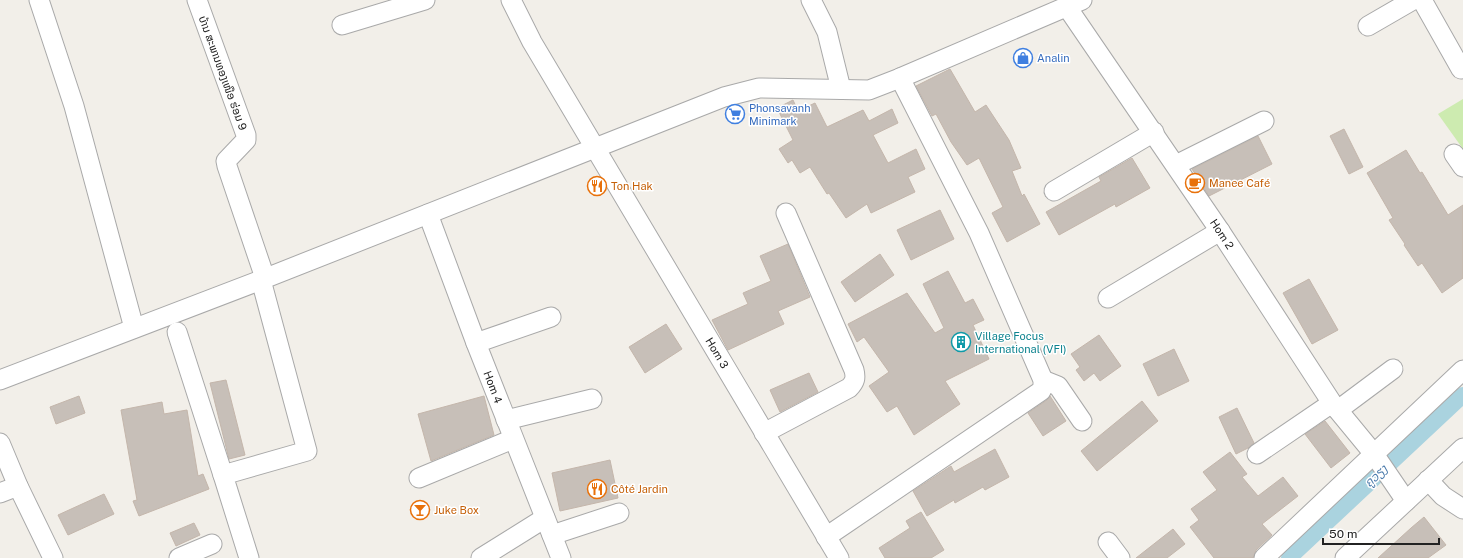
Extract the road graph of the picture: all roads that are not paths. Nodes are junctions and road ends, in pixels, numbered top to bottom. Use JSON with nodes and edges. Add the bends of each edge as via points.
{"nodes":[{"id":1,"x":39,"y":0,"type":"edge"},
{"id":2,"x":197,"y":0,"type":"edge"},
{"id":3,"x":425,"y":0,"type":"edge"},
{"id":4,"x":511,"y":0,"type":"edge"},
{"id":5,"x":811,"y":0,"type":"edge"},
{"id":6,"x":1413,"y":0,"type":"edge"},
{"id":7,"x":1422,"y":0,"type":"edge"},
{"id":8,"x":1074,"y":4,"type":"edge"},
{"id":9,"x":342,"y":25,"type":"dead end"},
{"id":10,"x":1368,"y":26,"type":"dead end"},
{"id":11,"x":1461,"y":69,"type":"dead end"},
{"id":12,"x":900,"y":78,"type":"junction"},
{"id":13,"x":841,"y":89,"type":"junction"},
{"id":14,"x":1264,"y":121,"type":"dead end"},
{"id":15,"x":1154,"y":132,"type":"junction"},
{"id":16,"x":595,"y":148,"type":"junction"},
{"id":17,"x":1176,"y":165,"type":"junction"},
{"id":18,"x":1054,"y":191,"type":"dead end"},
{"id":19,"x":786,"y":213,"type":"dead end"},
{"id":20,"x":428,"y":214,"type":"junction"},
{"id":21,"x":1220,"y":231,"type":"junction"},
{"id":22,"x":263,"y":279,"type":"junction"},
{"id":23,"x":1108,"y":298,"type":"dead end"},
{"id":24,"x":550,"y":317,"type":"dead end"},
{"id":25,"x":134,"y":328,"type":"junction"},
{"id":26,"x":178,"y":332,"type":"dead end"},
{"id":27,"x":476,"y":343,"type":"junction"},
{"id":28,"x":1392,"y":369,"type":"dead end"},
{"id":29,"x":1463,"y":370,"type":"edge"},
{"id":30,"x":0,"y":380,"type":"edge"},
{"id":31,"x":1043,"y":380,"type":"junction"},
{"id":32,"x":592,"y":399,"type":"dead end"},
{"id":33,"x":1335,"y":407,"type":"junction"},
{"id":34,"x":506,"y":420,"type":"junction"},
{"id":35,"x":1082,"y":421,"type":"dead end"},
{"id":36,"x":764,"y":433,"type":"junction"},
{"id":37,"x":513,"y":439,"type":"junction"},
{"id":38,"x":0,"y":443,"type":"edge"},
{"id":39,"x":1463,"y":448,"type":"edge"},
{"id":40,"x":1257,"y":454,"type":"dead end"},
{"id":41,"x":1376,"y":457,"type":"junction"},
{"id":42,"x":222,"y":475,"type":"junction"},
{"id":43,"x":419,"y":478,"type":"dead end"},
{"id":44,"x":1428,"y":480,"type":"junction"},
{"id":45,"x":18,"y":486,"type":"junction"},
{"id":46,"x":0,"y":493,"type":"edge"},
{"id":47,"x":1402,"y":496,"type":"junction"},
{"id":48,"x":1463,"y":509,"type":"edge"},
{"id":49,"x":619,"y":513,"type":"dead end"},
{"id":50,"x":545,"y":518,"type":"junction"},
{"id":51,"x":552,"y":536,"type":"junction"},
{"id":52,"x":826,"y":537,"type":"junction"},
{"id":53,"x":1108,"y":542,"type":"dead end"},
{"id":54,"x":212,"y":544,"type":"dead end"},
{"id":55,"x":53,"y":558,"type":"edge"},
{"id":56,"x":179,"y":558,"type":"edge"},
{"id":57,"x":249,"y":558,"type":"edge"},
{"id":58,"x":481,"y":558,"type":"edge"},
{"id":59,"x":561,"y":558,"type":"edge"},
{"id":60,"x":839,"y":558,"type":"edge"},
{"id":61,"x":1120,"y":558,"type":"edge"},
{"id":62,"x":1264,"y":558,"type":"edge"},
{"id":63,"x":1346,"y":558,"type":"edge"}],
"edges":[{"from":1,"to":25,"type":"street","via":[[74,106]]},
{"from":2,"to":22,"type":"street","name":"ບ້ານ ສະພານທອງເໜືອ ຮ່ອມ 9","via":[[246,135],[246,140],[226,161],[226,166]]},
{"from":3,"to":9,"type":"street"},
{"from":4,"to":16,"type":"street","name":"Hom 3","via":[[532,42]]},
{"from":5,"to":13,"type":"street","via":[[827,32]]},
{"from":6,"to":10,"type":"street"},
{"from":7,"to":11,"type":"street"},
{"from":8,"to":12,"type":"street"},
{"from":8,"to":15,"type":"street","name":"Hom 2"},
{"from":12,"to":13,"type":"street","via":[[869,90]]},
{"from":12,"to":31,"type":"street","via":[[979,233]]},
{"from":13,"to":16,"type":"street","via":[[759,88],[724,97]]},
{"from":14,"to":17,"type":"street"},
{"from":15,"to":17,"type":"street","name":"Hom 2"},
{"from":15,"to":18,"type":"street"},
{"from":16,"to":20,"type":"street"},
{"from":16,"to":36,"type":"street","name":"Hom 3"},
{"from":17,"to":21,"type":"street","name":"Hom 2"},
{"from":19,"to":36,"type":"street","via":[[855,376],[854,383],[849,388]]},
{"from":20,"to":22,"type":"street"},
{"from":20,"to":27,"type":"street","name":"Hom 4"},
{"from":21,"to":23,"type":"street"},
{"from":21,"to":33,"type":"street","name":"Hom 2"},
{"from":22,"to":25,"type":"street"},
{"from":22,"to":42,"type":"street","via":[[307,451]]},
{"from":24,"to":27,"type":"street"},
{"from":25,"to":30,"type":"street"},
{"from":26,"to":42,"type":"street"},
{"from":27,"to":34,"type":"street","name":"Hom 4"},
{"from":28,"to":33,"type":"street"},
{"from":29,"to":41,"type":"street"},
{"from":31,"to":35,"type":"street","via":[[1058,386]]},
{"from":31,"to":52,"type":"street","via":[[1044,386],[1041,391]]},
{"from":32,"to":34,"type":"street"},
{"from":33,"to":40,"type":"street"},
{"from":33,"to":41,"type":"street","name":"Hom 2"},
{"from":34,"to":37,"type":"street","name":"Hom 4"},
{"from":36,"to":52,"type":"street","name":"Hom 3"},
{"from":37,"to":43,"type":"street"},
{"from":37,"to":50,"type":"street","name":"Hom 4"},
{"from":38,"to":45,"type":"street"},
{"from":39,"to":44,"type":"street"},
{"from":41,"to":47,"type":"street","name":"Hom 2"},
{"from":41,"to":62,"type":"street"},
{"from":42,"to":57,"type":"street"},
{"from":44,"to":47,"type":"street"},
{"from":44,"to":48,"type":"street","via":[[1443,496]]},
{"from":45,"to":46,"type":"street"},
{"from":45,"to":55,"type":"street"},
{"from":47,"to":63,"type":"street"},
{"from":49,"to":51,"type":"street"},
{"from":50,"to":51,"type":"street","name":"Hom 4"},
{"from":50,"to":58,"type":"street"},
{"from":51,"to":59,"type":"street","name":"Hom 4"},
{"from":52,"to":60,"type":"street","name":"Hom 3"},
{"from":53,"to":61,"type":"street"},
{"from":54,"to":56,"type":"street"}]}
